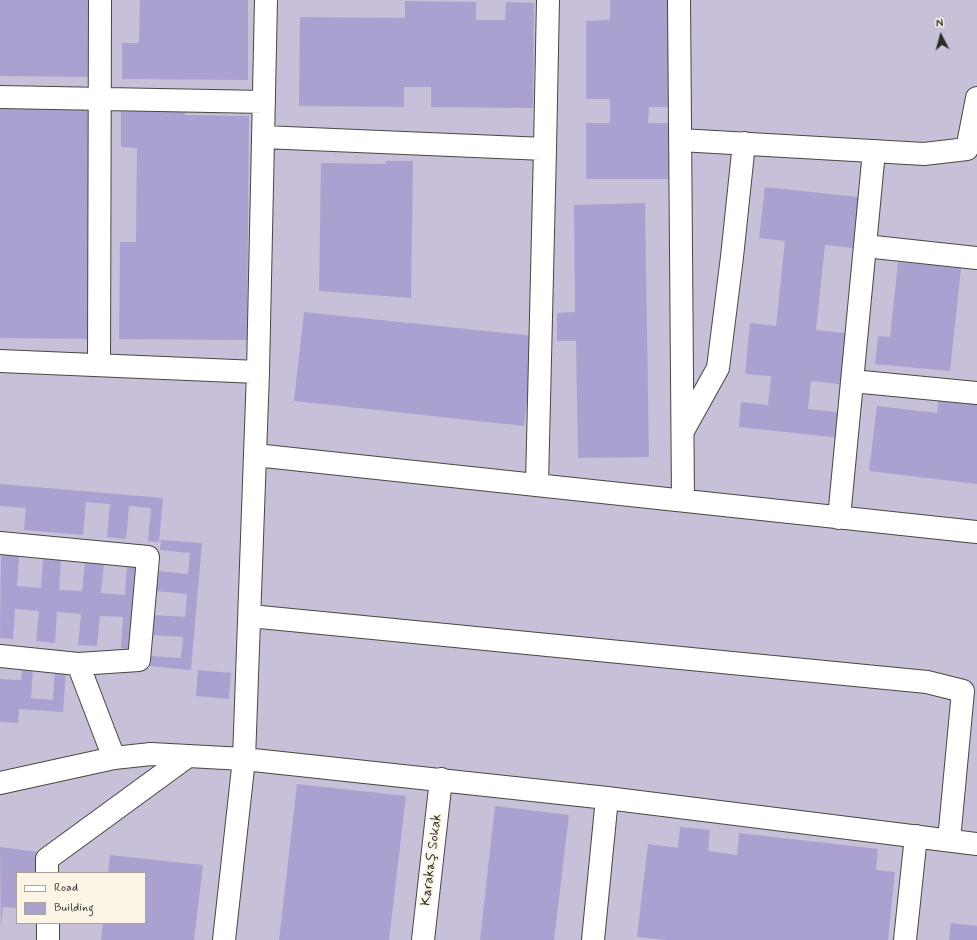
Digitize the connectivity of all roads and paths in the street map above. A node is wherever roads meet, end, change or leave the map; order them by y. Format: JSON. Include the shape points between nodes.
{"nodes":[{"id":1,"x":100,"y":0,"type":"edge"},
{"id":2,"x":266,"y":0,"type":"edge"},
{"id":3,"x":548,"y":0,"type":"edge"},
{"id":4,"x":679,"y":0,"type":"edge"},
{"id":5,"x":0,"y":97,"type":"edge"},
{"id":6,"x":99,"y":97,"type":"junction"},
{"id":7,"x":977,"y":98,"type":"edge"},
{"id":8,"x":264,"y":102,"type":"junction"},
{"id":9,"x":263,"y":137,"type":"junction"},
{"id":10,"x":680,"y":140,"type":"junction"},
{"id":11,"x":744,"y":144,"type":"junction"},
{"id":12,"x":545,"y":149,"type":"junction"},
{"id":13,"x":972,"y":149,"type":"edge"},
{"id":14,"x":874,"y":151,"type":"junction"},
{"id":15,"x":865,"y":246,"type":"junction"},
{"id":16,"x":977,"y":258,"type":"edge"},
{"id":17,"x":0,"y":361,"type":"edge"},
{"id":18,"x":99,"y":365,"type":"junction"},
{"id":19,"x":258,"y":372,"type":"junction"},
{"id":20,"x":852,"y":381,"type":"junction"},
{"id":21,"x":977,"y":393,"type":"edge"},
{"id":22,"x":682,"y":432,"type":"junction"},
{"id":23,"x":255,"y":455,"type":"junction"},
{"id":24,"x":537,"y":484,"type":"junction"},
{"id":25,"x":682,"y":500,"type":"junction"},
{"id":26,"x":839,"y":518,"type":"junction"},
{"id":27,"x":977,"y":532,"type":"edge"},
{"id":28,"x":0,"y":543,"type":"edge"},
{"id":29,"x":250,"y":616,"type":"junction"},
{"id":30,"x":0,"y":656,"type":"edge"},
{"id":31,"x":78,"y":664,"type":"junction"},
{"id":32,"x":188,"y":756,"type":"junction"},
{"id":33,"x":114,"y":758,"type":"junction"},
{"id":34,"x":244,"y":759,"type":"junction"},
{"id":35,"x":441,"y":779,"type":"junction"},
{"id":36,"x":0,"y":783,"type":"edge"},
{"id":37,"x":607,"y":798,"type":"junction"},
{"id":38,"x":916,"y":836,"type":"junction"},
{"id":39,"x":949,"y":840,"type":"junction"},
{"id":40,"x":977,"y":844,"type":"edge"},
{"id":41,"x":47,"y":872,"type":"edge"},
{"id":42,"x":48,"y":924,"type":"edge"},
{"id":43,"x":48,"y":940,"type":"edge"},
{"id":44,"x":224,"y":940,"type":"edge"},
{"id":45,"x":423,"y":940,"type":"edge"},
{"id":46,"x":593,"y":940,"type":"edge"},
{"id":47,"x":905,"y":940,"type":"edge"}],
"edges":[{"from":1,"to":6,"type":"street"},
{"from":2,"to":8,"type":"street"},
{"from":3,"to":12,"type":"street"},
{"from":4,"to":10,"type":"street"},
{"from":5,"to":6,"type":"street"},
{"from":6,"to":8,"type":"street"},
{"from":6,"to":18,"type":"street"},
{"from":7,"to":13,"type":"street"},
{"from":8,"to":9,"type":"street"},
{"from":9,"to":12,"type":"street"},
{"from":9,"to":19,"type":"street"},
{"from":10,"to":11,"type":"street"},
{"from":10,"to":22,"type":"street"},
{"from":11,"to":14,"type":"street"},
{"from":11,"to":22,"type":"street","via":[[718,368]]},
{"from":12,"to":24,"type":"street"},
{"from":13,"to":14,"type":"street","via":[[924,154]]},
{"from":14,"to":15,"type":"street"},
{"from":15,"to":16,"type":"street"},
{"from":15,"to":20,"type":"street"},
{"from":17,"to":18,"type":"street"},
{"from":18,"to":19,"type":"street"},
{"from":19,"to":23,"type":"street"},
{"from":20,"to":21,"type":"street"},
{"from":20,"to":26,"type":"street"},
{"from":22,"to":25,"type":"street"},
{"from":23,"to":24,"type":"street"},
{"from":23,"to":29,"type":"street"},
{"from":24,"to":25,"type":"street"},
{"from":25,"to":26,"type":"street"},
{"from":26,"to":27,"type":"street"},
{"from":28,"to":31,"type":"street","via":[[148,557],[139,660]]},
{"from":29,"to":34,"type":"street"},
{"from":29,"to":39,"type":"street","via":[[927,682],[963,691]]},
{"from":30,"to":31,"type":"street"},
{"from":31,"to":33,"type":"street"},
{"from":32,"to":33,"type":"street","via":[[151,754]]},
{"from":32,"to":34,"type":"street"},
{"from":32,"to":41,"type":"street","via":[[47,859]]},
{"from":33,"to":36,"type":"street"},
{"from":34,"to":35,"type":"street"},
{"from":34,"to":44,"type":"street"},
{"from":35,"to":37,"type":"street"},
{"from":35,"to":45,"type":"street","name":"Karakaş Sokak"},
{"from":37,"to":38,"type":"street"},
{"from":37,"to":46,"type":"street"},
{"from":38,"to":39,"type":"street"},
{"from":38,"to":47,"type":"street"},
{"from":39,"to":40,"type":"street"},
{"from":42,"to":43,"type":"street"}]}
